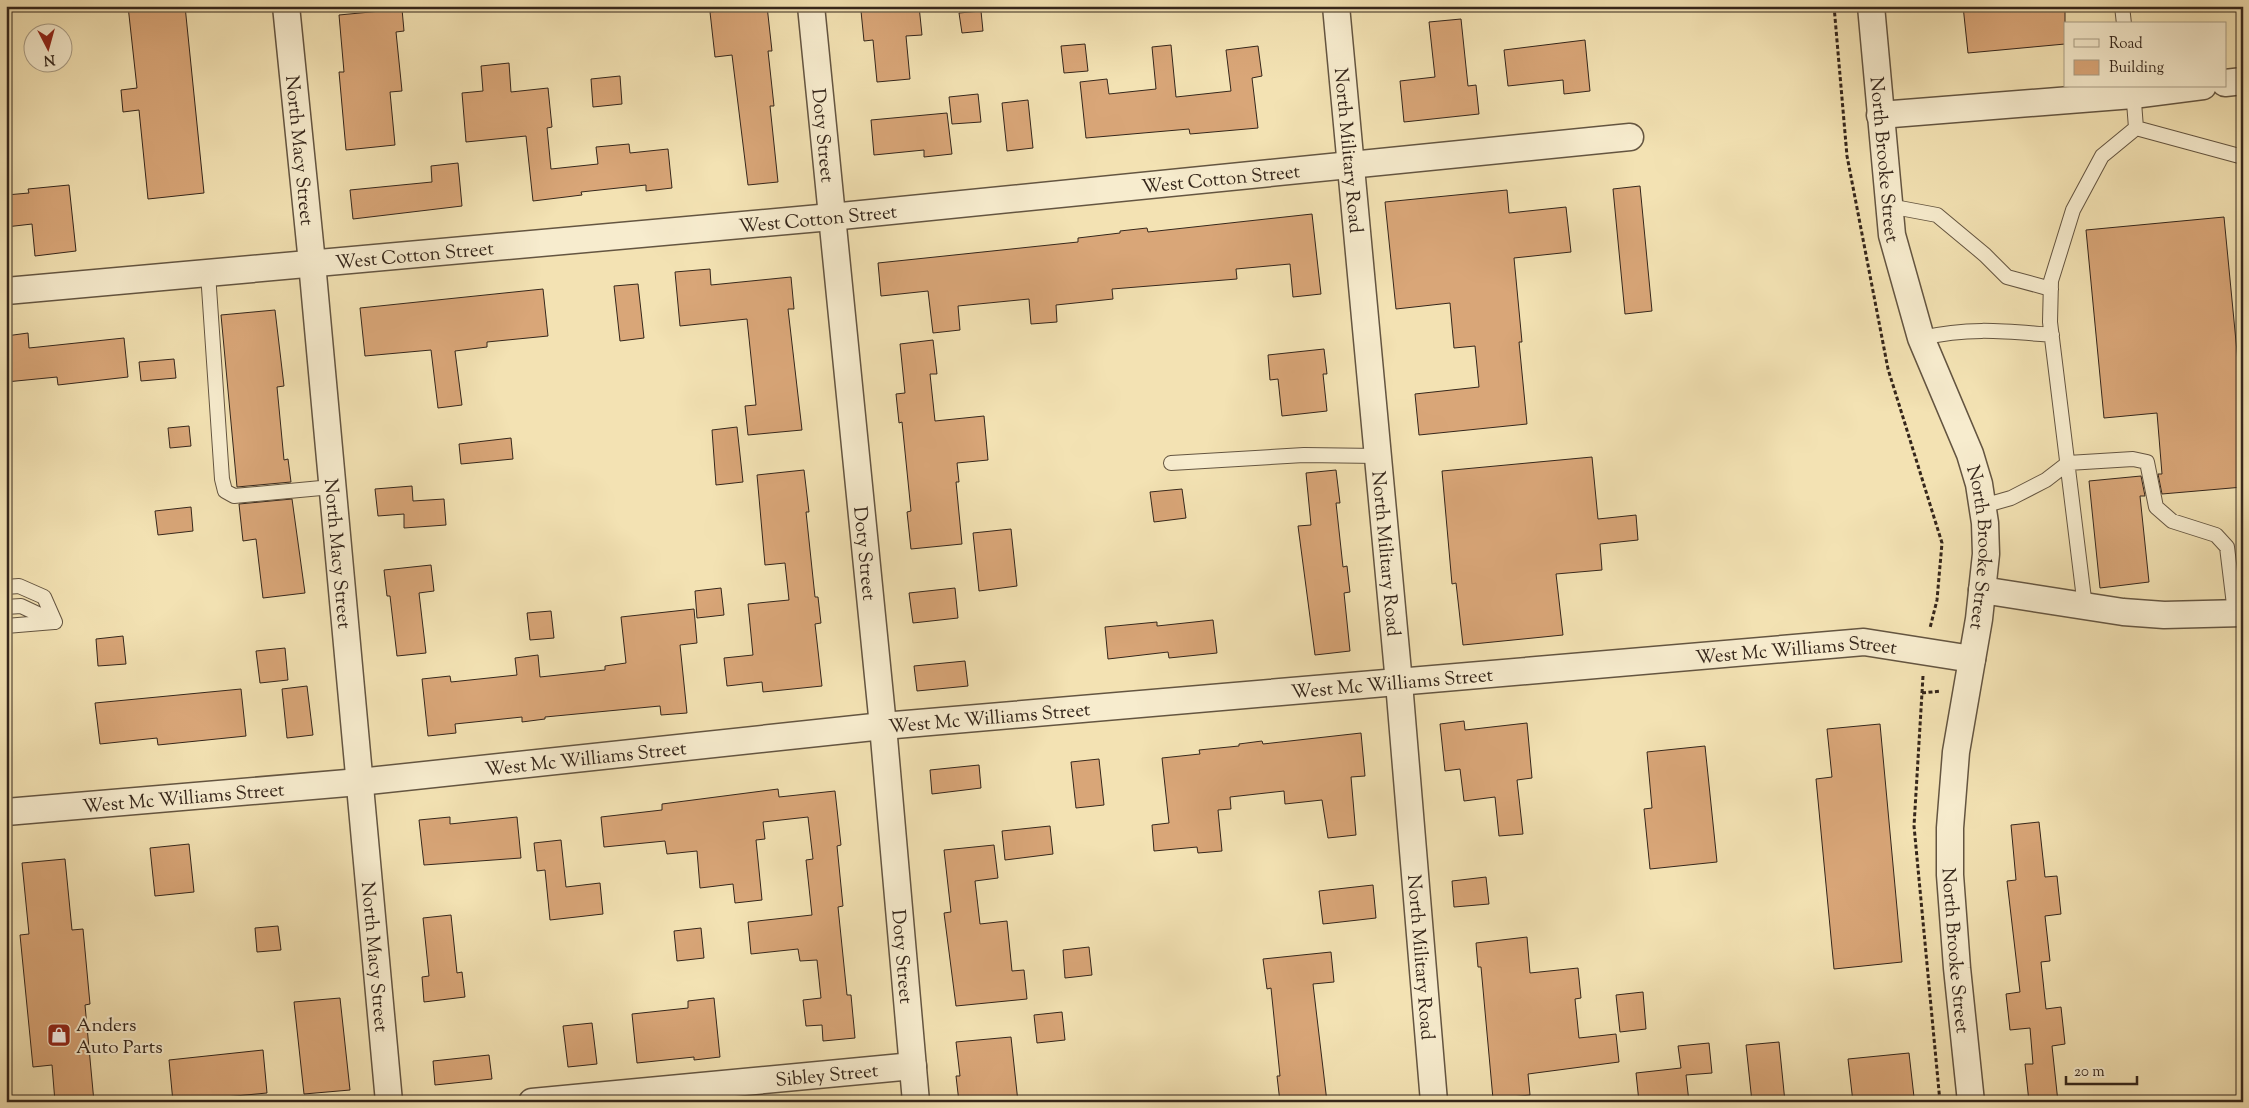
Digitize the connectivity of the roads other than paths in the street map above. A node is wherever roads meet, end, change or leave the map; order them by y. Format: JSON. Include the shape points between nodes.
{"nodes":[{"id":1,"x":286,"y":6,"type":"edge"},
{"id":2,"x":811,"y":6,"type":"edge"},
{"id":3,"x":1336,"y":6,"type":"edge"},
{"id":4,"x":1871,"y":6,"type":"edge"},
{"id":5,"x":2122,"y":6,"type":"edge"},
{"id":6,"x":2124,"y":22,"type":"edge"},
{"id":7,"x":2243,"y":81,"type":"edge"},
{"id":8,"x":2226,"y":84,"type":"edge"},
{"id":9,"x":2175,"y":88,"type":"edge"},
{"id":10,"x":2133,"y":91,"type":"edge"},
{"id":11,"x":1880,"y":115,"type":"junction"},
{"id":12,"x":2136,"y":128,"type":"junction"},
{"id":13,"x":1630,"y":137,"type":"dead end"},
{"id":14,"x":2243,"y":157,"type":"edge"},
{"id":15,"x":1352,"y":164,"type":"junction"},
{"id":16,"x":1889,"y":206,"type":"junction"},
{"id":17,"x":831,"y":217,"type":"junction"},
{"id":18,"x":312,"y":263,"type":"junction"},
{"id":19,"x":208,"y":273,"type":"junction"},
{"id":20,"x":2051,"y":289,"type":"junction"},
{"id":21,"x":6,"y":291,"type":"edge"},
{"id":22,"x":2052,"y":335,"type":"junction"},
{"id":23,"x":1921,"y":338,"type":"junction"},
{"id":24,"x":1378,"y":456,"type":"junction"},
{"id":25,"x":1171,"y":463,"type":"dead end"},
{"id":26,"x":2068,"y":463,"type":"junction"},
{"id":27,"x":332,"y":487,"type":"junction"},
{"id":28,"x":1983,"y":506,"type":"junction"},
{"id":29,"x":6,"y":587,"type":"edge"},
{"id":30,"x":1982,"y":590,"type":"junction"},
{"id":31,"x":6,"y":607,"type":"edge"},
{"id":32,"x":2085,"y":607,"type":"junction"},
{"id":33,"x":2239,"y":613,"type":"edge"},
{"id":34,"x":55,"y":622,"type":"junction"},
{"id":35,"x":6,"y":626,"type":"edge"},
{"id":36,"x":1972,"y":659,"type":"junction"},
{"id":37,"x":1399,"y":683,"type":"junction"},
{"id":38,"x":883,"y":726,"type":"junction"},
{"id":39,"x":358,"y":782,"type":"junction"},
{"id":40,"x":6,"y":812,"type":"edge"},
{"id":41,"x":913,"y":1066,"type":"junction"},
{"id":42,"x":389,"y":1102,"type":"edge"},
{"id":43,"x":532,"y":1102,"type":"edge"},
{"id":44,"x":916,"y":1102,"type":"edge"},
{"id":45,"x":1434,"y":1102,"type":"edge"},
{"id":46,"x":1971,"y":1102,"type":"edge"}],
"edges":[{"from":1,"to":18,"type":"street","name":"North Macy Street"},
{"from":2,"to":17,"type":"street","name":"Doty Street"},
{"from":3,"to":15,"type":"street","name":"North Military Road"},
{"from":4,"to":11,"type":"street","name":"North Brooke Street"},
{"from":5,"to":6,"type":"lane"},
{"from":7,"to":8,"type":"street"},
{"from":9,"to":10,"type":"street"},
{"from":10,"to":11,"type":"street"},
{"from":10,"to":12,"type":"lane"},
{"from":11,"to":16,"type":"street","name":"North Brooke Street"},
{"from":12,"to":14,"type":"lane"},
{"from":12,"to":20,"type":"lane","via":[[2102,156],[2073,210]]},
{"from":13,"to":15,"type":"street","name":"West Cotton Street"},
{"from":15,"to":17,"type":"street","name":"West Cotton Street"},
{"from":15,"to":24,"type":"street","name":"North Military Road"},
{"from":16,"to":20,"type":"lane","via":[[1937,215],[2007,277]]},
{"from":16,"to":23,"type":"street","name":"North Brooke Street","via":[[1892,235]]},
{"from":17,"to":18,"type":"street","name":"West Cotton Street"},
{"from":17,"to":38,"type":"street","name":"Doty Street"},
{"from":18,"to":19,"type":"street","name":"West Cotton Street"},
{"from":18,"to":27,"type":"street","name":"North Macy Street"},
{"from":19,"to":21,"type":"street","name":"West Cotton Street"},
{"from":19,"to":27,"type":"lane","via":[[225,491],[234,496]]},
{"from":20,"to":22,"type":"lane"},
{"from":22,"to":23,"type":"lane","via":[[1986,330],[1954,331]]},
{"from":22,"to":26,"type":"lane"},
{"from":23,"to":28,"type":"street","name":"North Brooke Street","via":[[1970,454]]},
{"from":24,"to":25,"type":"lane","via":[[1304,455]]},
{"from":24,"to":37,"type":"street","name":"North Military Road"},
{"from":26,"to":28,"type":"lane","via":[[2046,480],[2011,498]]},
{"from":26,"to":32,"type":"lane"},
{"from":26,"to":33,"type":"lane","via":[[2133,459],[2147,462],[2156,507],[2172,521],[2216,535],[2227,546]]},
{"from":27,"to":39,"type":"street","name":"North Macy Street"},
{"from":28,"to":30,"type":"street","name":"North Brooke Street","via":[[1986,554]]},
{"from":29,"to":34,"type":"lane","via":[[19,586],[44,596]]},
{"from":30,"to":32,"type":"street"},
{"from":30,"to":36,"type":"street","name":"North Brooke Street"},
{"from":31,"to":34,"type":"lane","via":[[21,606]]},
{"from":32,"to":33,"type":"street","via":[[2154,615]]},
{"from":34,"to":35,"type":"lane"},
{"from":36,"to":37,"type":"street","name":"West Mc Williams Street","via":[[1864,642]]},
{"from":36,"to":46,"type":"street","name":"North Brooke Street","via":[[1956,752],[1950,828],[1950,875]]},
{"from":37,"to":38,"type":"street","name":"West Mc Williams Street"},
{"from":37,"to":45,"type":"street","name":"North Military Road"},
{"from":38,"to":39,"type":"street","name":"West Mc Williams Street"},
{"from":38,"to":41,"type":"street","name":"Doty Street"},
{"from":39,"to":40,"type":"street","name":"West Mc Williams Street"},
{"from":39,"to":42,"type":"street","name":"North Macy Street"},
{"from":41,"to":43,"type":"street","name":"Sibley Street"},
{"from":41,"to":44,"type":"street","name":"Doty Street"}]}
